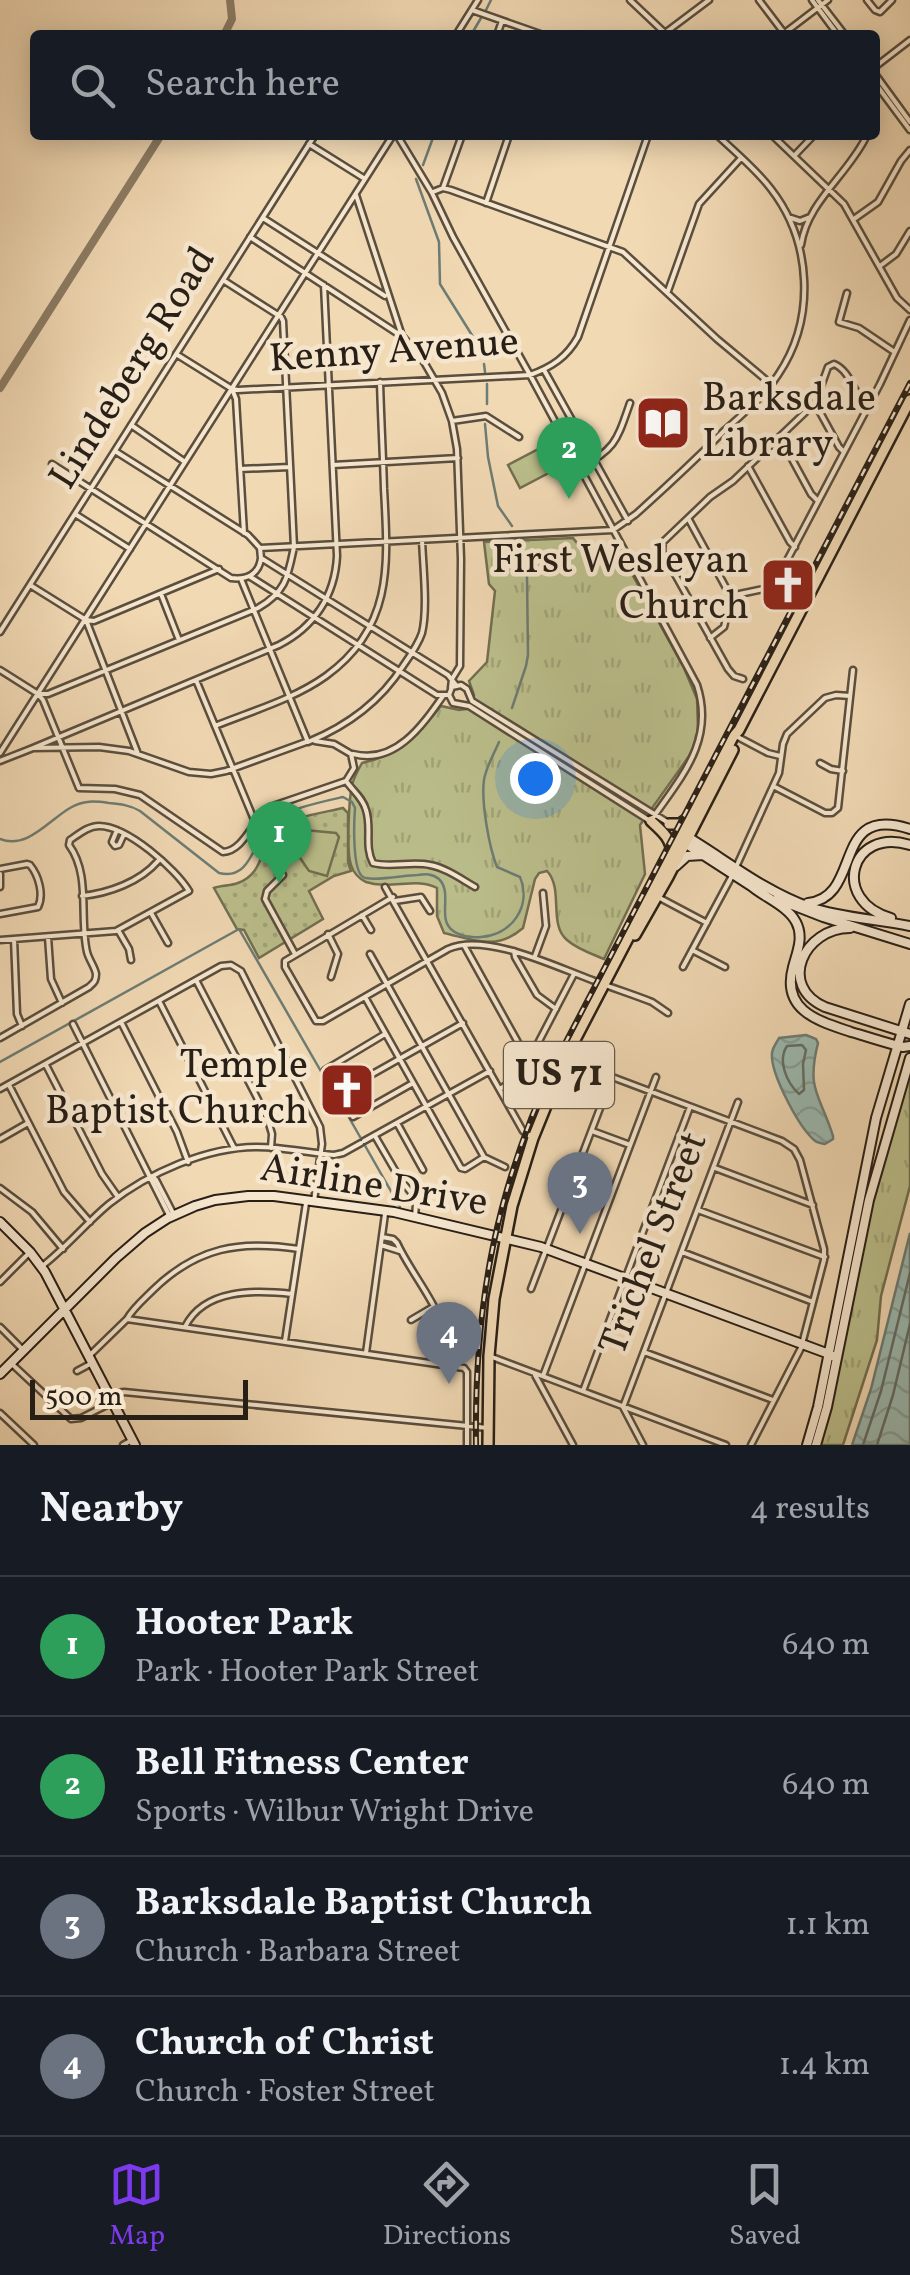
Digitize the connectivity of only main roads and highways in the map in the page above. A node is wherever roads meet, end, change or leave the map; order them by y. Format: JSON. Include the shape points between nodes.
{"nodes":[{"id":1,"x":909,"y":406,"type":"edge"},
{"id":2,"x":653,"y":818,"type":"road end"},
{"id":3,"x":694,"y":819,"type":"junction"},
{"id":4,"x":669,"y":824,"type":"road end"},
{"id":5,"x":910,"y":829,"type":"edge"},
{"id":6,"x":684,"y":839,"type":"junction"},
{"id":7,"x":910,"y":845,"type":"edge"},
{"id":8,"x":706,"y":853,"type":"junction"},
{"id":9,"x":672,"y":856,"type":"junction"},
{"id":10,"x":672,"y":869,"type":"junction"},
{"id":11,"x":734,"y":871,"type":"junction"},
{"id":12,"x":748,"y":884,"type":"junction"},
{"id":13,"x":655,"y":896,"type":"junction"},
{"id":14,"x":792,"y":900,"type":"junction"},
{"id":15,"x":882,"y":918,"type":"junction"},
{"id":16,"x":910,"y":925,"type":"edge"},
{"id":17,"x":871,"y":932,"type":"junction"},
{"id":18,"x":910,"y":944,"type":"edge"},
{"id":19,"x":910,"y":1003,"type":"edge"},
{"id":20,"x":882,"y":1025,"type":"junction"},
{"id":21,"x":906,"y":1033,"type":"edge"},
{"id":22,"x":878,"y":1040,"type":"junction"},
{"id":23,"x":898,"y":1046,"type":"junction"},
{"id":24,"x":910,"y":1046,"type":"edge"},
{"id":25,"x":910,"y":1058,"type":"edge"},
{"id":26,"x":884,"y":1088,"type":"junction"},
{"id":27,"x":0,"y":1222,"type":"edge"},
{"id":28,"x":505,"y":1238,"type":"junction"},
{"id":29,"x":65,"y":1310,"type":"junction"},
{"id":30,"x":832,"y":1339,"type":"junction"},
{"id":31,"x":816,"y":1350,"type":"junction"},
{"id":32,"x":833,"y":1356,"type":"junction"},
{"id":33,"x":826,"y":1366,"type":"junction"},
{"id":34,"x":0,"y":1374,"type":"edge"},
{"id":35,"x":134,"y":1443,"type":"edge"},
{"id":36,"x":488,"y":1445,"type":"edge"},
{"id":37,"x":807,"y":1445,"type":"edge"},
{"id":38,"x":816,"y":1445,"type":"edge"}],
"edges":[{"from":1,"to":3,"type":"main road","number":"US 71"},
{"from":2,"to":9,"type":"main road"},
{"from":3,"to":4,"type":"main road"},
{"from":3,"to":6,"type":"main road","number":"US 71"},
{"from":3,"to":8,"type":"main road"},
{"from":5,"to":14,"type":"main road","via":[[872,828],[850,848],[832,893],[813,903]]},
{"from":6,"to":8,"type":"main road"},
{"from":6,"to":9,"type":"main road","number":"US 71"},
{"from":6,"to":10,"type":"main road","number":"US 71"},
{"from":7,"to":15,"type":"main road","via":[[884,842],[857,862],[858,896]]},
{"from":8,"to":10,"type":"main road"},
{"from":8,"to":11,"type":"main road"},
{"from":9,"to":13,"type":"main road","number":"US 71"},
{"from":10,"to":13,"type":"main road","number":"US 71"},
{"from":11,"to":12,"type":"main road"},
{"from":11,"to":14,"type":"main road"},
{"from":12,"to":17,"type":"main road"},
{"from":12,"to":22,"type":"main road","via":[[796,922],[800,944],[790,980],[799,1006],[811,1018]]},
{"from":13,"to":28,"type":"main road","number":"US 71","via":[[566,1060],[533,1138]]},
{"from":14,"to":15,"type":"main road","via":[[824,912]]},
{"from":15,"to":16,"type":"main road"},
{"from":17,"to":18,"type":"main road"},
{"from":17,"to":20,"type":"main road","via":[[825,933],[806,950],[799,973],[818,1005]]},
{"from":19,"to":20,"type":"main road","via":[[901,1018]]},
{"from":19,"to":21,"type":"main road"},
{"from":20,"to":21,"type":"main road"},
{"from":21,"to":23,"type":"main road"},
{"from":22,"to":23,"type":"main road"},
{"from":22,"to":26,"type":"main road","via":[[891,1055]]},
{"from":23,"to":24,"type":"main road"},
{"from":23,"to":26,"type":"main road"},
{"from":25,"to":32,"type":"main road","via":[[868,1200]]},
{"from":26,"to":30,"type":"main road"},
{"from":27,"to":29,"type":"main road","via":[[42,1267]]},
{"from":28,"to":29,"type":"main road","name":"Airline Drive","via":[[385,1211],[236,1197],[172,1216],[130,1245]]},
{"from":28,"to":31,"type":"main road","name":"Airline Drive"},
{"from":28,"to":36,"type":"main road","number":"US 71","via":[[489,1356]]},
{"from":29,"to":34,"type":"main road","name":"Airline Drive"},
{"from":29,"to":35,"type":"main road"},
{"from":30,"to":31,"type":"main road"},
{"from":30,"to":32,"type":"main road"},
{"from":31,"to":32,"type":"main road","name":"Airline Drive"},
{"from":31,"to":33,"type":"main road"},
{"from":32,"to":33,"type":"main road"},
{"from":32,"to":38,"type":"main road"},
{"from":33,"to":37,"type":"main road"}]}
